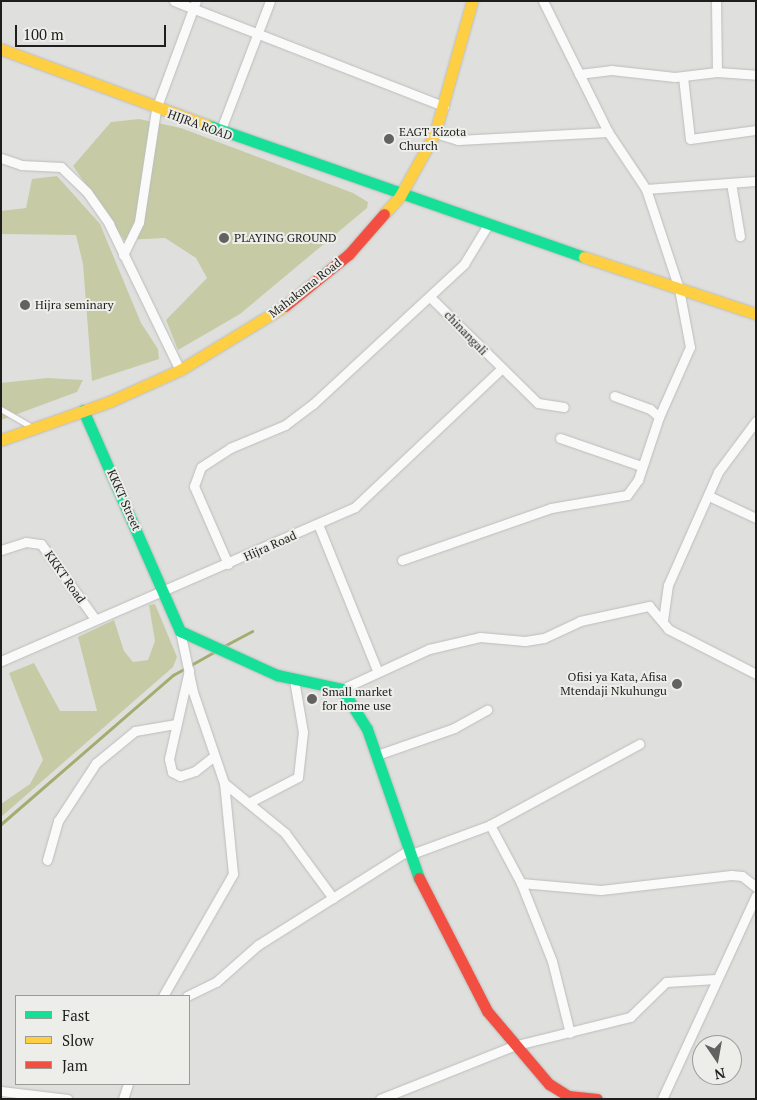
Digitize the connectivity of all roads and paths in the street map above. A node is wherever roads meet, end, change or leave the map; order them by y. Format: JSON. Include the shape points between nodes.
{"nodes":[{"id":1,"x":174,"y":1,"type":"edge"},
{"id":2,"x":270,"y":1,"type":"edge"},
{"id":3,"x":472,"y":1,"type":"edge"},
{"id":4,"x":543,"y":1,"type":"edge"},
{"id":5,"x":716,"y":1,"type":"edge"},
{"id":6,"x":194,"y":5,"type":"edge"},
{"id":7,"x":262,"y":32,"type":"junction"},
{"id":8,"x":1,"y":49,"type":"edge"},
{"id":9,"x":717,"y":72,"type":"junction"},
{"id":10,"x":579,"y":74,"type":"junction"},
{"id":11,"x":756,"y":75,"type":"edge"},
{"id":12,"x":683,"y":77,"type":"junction"},
{"id":13,"x":444,"y":106,"type":"junction"},
{"id":14,"x":156,"y":109,"type":"junction"},
{"id":15,"x":756,"y":130,"type":"edge"},
{"id":16,"x":220,"y":132,"type":"junction"},
{"id":17,"x":608,"y":132,"type":"junction"},
{"id":18,"x":435,"y":134,"type":"junction"},
{"id":19,"x":1,"y":158,"type":"edge"},
{"id":20,"x":756,"y":181,"type":"edge"},
{"id":21,"x":731,"y":182,"type":"junction"},
{"id":22,"x":646,"y":189,"type":"junction"},
{"id":23,"x":400,"y":196,"type":"junction"},
{"id":24,"x":489,"y":223,"type":"junction"},
{"id":25,"x":740,"y":236,"type":"dead end"},
{"id":26,"x":123,"y":255,"type":"junction"},
{"id":27,"x":679,"y":289,"type":"junction"},
{"id":28,"x":430,"y":297,"type":"junction"},
{"id":29,"x":756,"y":314,"type":"edge"},
{"id":30,"x":180,"y":370,"type":"junction"},
{"id":31,"x":500,"y":370,"type":"junction"},
{"id":32,"x":614,"y":396,"type":"dead end"},
{"id":33,"x":564,"y":407,"type":"dead end"},
{"id":34,"x":1,"y":409,"type":"edge"},
{"id":35,"x":83,"y":410,"type":"junction"},
{"id":36,"x":659,"y":417,"type":"junction"},
{"id":37,"x":756,"y":421,"type":"edge"},
{"id":38,"x":33,"y":428,"type":"junction"},
{"id":39,"x":560,"y":438,"type":"dead end"},
{"id":40,"x":1,"y":440,"type":"edge"},
{"id":41,"x":641,"y":466,"type":"junction"},
{"id":42,"x":709,"y":496,"type":"junction"},
{"id":43,"x":756,"y":518,"type":"edge"},
{"id":44,"x":318,"y":524,"type":"junction"},
{"id":45,"x":1,"y":550,"type":"edge"},
{"id":46,"x":402,"y":560,"type":"dead end"},
{"id":47,"x":228,"y":564,"type":"junction"},
{"id":48,"x":164,"y":592,"type":"junction"},
{"id":49,"x":95,"y":619,"type":"junction"},
{"id":50,"x":663,"y":620,"type":"junction"},
{"id":51,"x":180,"y":632,"type":"junction"},
{"id":52,"x":1,"y":661,"type":"edge"},
{"id":53,"x":189,"y":669,"type":"junction"},
{"id":54,"x":376,"y":670,"type":"junction"},
{"id":55,"x":756,"y":674,"type":"edge"},
{"id":56,"x":294,"y":680,"type":"junction"},
{"id":57,"x":342,"y":689,"type":"junction"},
{"id":58,"x":487,"y":710,"type":"dead end"},
{"id":59,"x":176,"y":724,"type":"junction"},
{"id":60,"x":639,"y":744,"type":"dead end"},
{"id":61,"x":377,"y":756,"type":"junction"},
{"id":62,"x":213,"y":757,"type":"junction"},
{"id":63,"x":224,"y":783,"type":"junction"},
{"id":64,"x":252,"y":801,"type":"junction"},
{"id":65,"x":490,"y":825,"type":"junction"},
{"id":66,"x":408,"y":853,"type":"junction"},
{"id":67,"x":47,"y":860,"type":"dead end"},
{"id":68,"x":521,"y":884,"type":"junction"},
{"id":69,"x":756,"y":887,"type":"edge"},
{"id":70,"x":756,"y":896,"type":"edge"},
{"id":71,"x":333,"y":898,"type":"junction"},
{"id":72,"x":716,"y":979,"type":"junction"},
{"id":73,"x":164,"y":995,"type":"edge"},
{"id":74,"x":189,"y":995,"type":"edge"},
{"id":75,"x":570,"y":1032,"type":"junction"},
{"id":76,"x":514,"y":1046,"type":"junction"},
{"id":77,"x":128,"y":1085,"type":"edge"},
{"id":78,"x":1,"y":1091,"type":"edge"},
{"id":79,"x":68,"y":1099,"type":"edge"},
{"id":80,"x":123,"y":1099,"type":"edge"},
{"id":81,"x":380,"y":1099,"type":"edge"},
{"id":82,"x":597,"y":1099,"type":"edge"},
{"id":83,"x":662,"y":1099,"type":"edge"}],
"edges":[{"from":1,"to":6,"type":"street"},
{"from":2,"to":7,"type":"street"},
{"from":3,"to":13,"type":"street","name":"Mahakama Road"},
{"from":4,"to":10,"type":"street"},
{"from":5,"to":9,"type":"street"},
{"from":6,"to":7,"type":"street"},
{"from":6,"to":14,"type":"street"},
{"from":7,"to":13,"type":"street","via":[[349,72]]},
{"from":7,"to":16,"type":"street"},
{"from":8,"to":14,"type":"street","name":"HIJRA ROAD"},
{"from":9,"to":11,"type":"street"},
{"from":9,"to":12,"type":"street"},
{"from":10,"to":12,"type":"street","via":[[611,70]]},
{"from":10,"to":17,"type":"street"},
{"from":12,"to":15,"type":"street","via":[[690,139]]},
{"from":13,"to":18,"type":"street","name":"Mahakama Road"},
{"from":14,"to":16,"type":"street","name":"HIJRA ROAD"},
{"from":14,"to":26,"type":"street","via":[[139,222]]},
{"from":16,"to":23,"type":"street","name":"HIJRA ROAD"},
{"from":17,"to":18,"type":"street","via":[[458,140]]},
{"from":17,"to":22,"type":"street"},
{"from":18,"to":23,"type":"street","name":"Mahakama Road"},
{"from":19,"to":26,"type":"street","via":[[21,166],[52,164],[68,172],[99,208]]},
{"from":20,"to":21,"type":"street"},
{"from":21,"to":22,"type":"street"},
{"from":21,"to":25,"type":"street"},
{"from":22,"to":27,"type":"street"},
{"from":23,"to":24,"type":"street","name":"HIJRA ROAD"},
{"from":23,"to":30,"type":"street","name":"Mahakama Road","via":[[317,282],[279,311]]},
{"from":24,"to":27,"type":"street","name":"HIJRA ROAD"},
{"from":24,"to":28,"type":"street","via":[[464,264]]},
{"from":26,"to":30,"type":"street"},
{"from":27,"to":29,"type":"street"},
{"from":27,"to":36,"type":"street","via":[[690,347]]},
{"from":28,"to":31,"type":"street","name":"chinangali"},
{"from":28,"to":47,"type":"street","via":[[313,404],[285,425],[230,448],[200,467],[194,486]]},
{"from":30,"to":35,"type":"street","name":"Mahakama Road"},
{"from":31,"to":33,"type":"street","name":"chinangali","via":[[538,403]]},
{"from":31,"to":44,"type":"street","name":"Hijra Road","via":[[369,496]]},
{"from":32,"to":36,"type":"street","via":[[625,397]]},
{"from":34,"to":38,"type":"lane"},
{"from":35,"to":38,"type":"street","name":"Mahakama Road"},
{"from":35,"to":48,"type":"street","name":"KKKT Street"},
{"from":36,"to":41,"type":"street"},
{"from":37,"to":42,"type":"street","via":[[736,443]]},
{"from":38,"to":40,"type":"street","name":"Mahakama Road"},
{"from":39,"to":41,"type":"street"},
{"from":41,"to":46,"type":"street","via":[[634,488],[627,495],[551,508]]},
{"from":42,"to":43,"type":"street"},
{"from":42,"to":50,"type":"street","via":[[668,585]]},
{"from":44,"to":47,"type":"street","name":"Hijra Road"},
{"from":44,"to":54,"type":"street"},
{"from":45,"to":49,"type":"street","name":"KKKT Road","via":[[26,542],[41,544]]},
{"from":47,"to":48,"type":"street","name":"Hijra Road"},
{"from":48,"to":49,"type":"street","name":"Hijra Road"},
{"from":48,"to":51,"type":"street","name":"KKKT Street"},
{"from":49,"to":52,"type":"street","name":"Hijra Road"},
{"from":50,"to":54,"type":"street","via":[[649,606],[580,621],[544,638],[472,638]]},
{"from":50,"to":55,"type":"street","via":[[668,629]]},
{"from":51,"to":53,"type":"street"},
{"from":51,"to":56,"type":"street"},
{"from":53,"to":59,"type":"street"},
{"from":53,"to":62,"type":"street"},
{"from":54,"to":57,"type":"street"},
{"from":56,"to":57,"type":"street"},
{"from":56,"to":64,"type":"street","via":[[303,732],[298,777]]},
{"from":57,"to":61,"type":"street","via":[[355,704]]},
{"from":58,"to":61,"type":"street","via":[[454,728]]},
{"from":59,"to":62,"type":"street","via":[[169,760],[172,772],[180,776],[195,771]]},
{"from":59,"to":67,"type":"street","via":[[135,731],[96,763],[58,821]]},
{"from":60,"to":65,"type":"street"},
{"from":61,"to":66,"type":"street"},
{"from":62,"to":63,"type":"street"},
{"from":63,"to":64,"type":"street"},
{"from":63,"to":73,"type":"street","via":[[233,874]]},
{"from":64,"to":71,"type":"street","via":[[284,833]]},
{"from":65,"to":66,"type":"street"},
{"from":65,"to":68,"type":"street"},
{"from":66,"to":71,"type":"street"},
{"from":66,"to":76,"type":"street","via":[[460,963]]},
{"from":68,"to":69,"type":"street","via":[[601,890],[732,875],[742,876]]},
{"from":68,"to":75,"type":"street","via":[[552,961]]},
{"from":70,"to":72,"type":"street"},
{"from":71,"to":74,"type":"street","via":[[258,945],[216,982]]},
{"from":72,"to":75,"type":"street","via":[[666,982],[630,1017]]},
{"from":72,"to":83,"type":"street"},
{"from":75,"to":76,"type":"street"},
{"from":76,"to":81,"type":"street"},
{"from":76,"to":82,"type":"street","via":[[539,1074],[568,1096]]},
{"from":77,"to":80,"type":"street"},
{"from":78,"to":79,"type":"street"}]}
